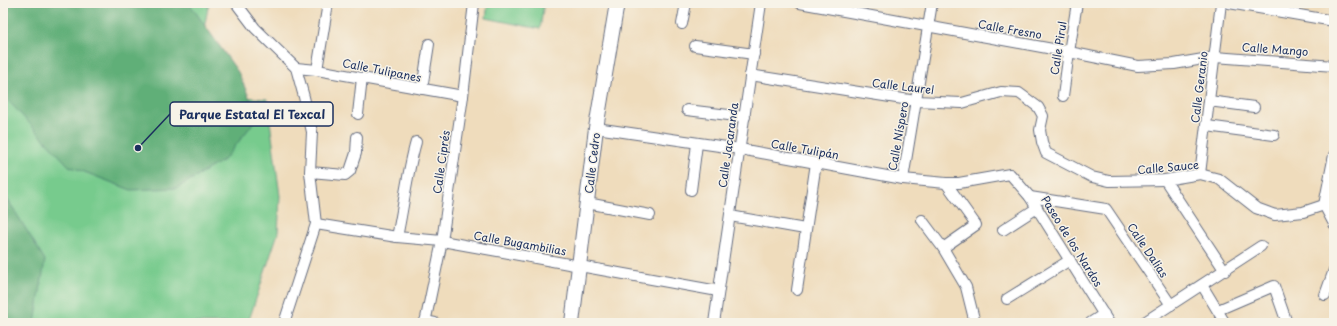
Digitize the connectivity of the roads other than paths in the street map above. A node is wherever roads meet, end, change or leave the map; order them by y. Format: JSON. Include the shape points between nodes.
{"nodes":[{"id":1,"x":236,"y":3,"type":"edge"},
{"id":2,"x":328,"y":3,"type":"edge"},
{"id":3,"x":474,"y":3,"type":"edge"},
{"id":4,"x":617,"y":3,"type":"edge"},
{"id":5,"x":686,"y":3,"type":"edge"},
{"id":6,"x":761,"y":3,"type":"edge"},
{"id":7,"x":800,"y":3,"type":"edge"},
{"id":8,"x":932,"y":3,"type":"edge"},
{"id":9,"x":1077,"y":3,"type":"edge"},
{"id":10,"x":1221,"y":3,"type":"edge"},
{"id":11,"x":1229,"y":3,"type":"edge"},
{"id":12,"x":1334,"y":21,"type":"edge"},
{"id":13,"x":682,"y":24,"type":"dead end"},
{"id":14,"x":928,"y":26,"type":"junction"},
{"id":15,"x":429,"y":44,"type":"dead end"},
{"id":16,"x":695,"y":46,"type":"dead end"},
{"id":17,"x":1068,"y":52,"type":"junction"},
{"id":18,"x":754,"y":54,"type":"junction"},
{"id":19,"x":1215,"y":57,"type":"junction"},
{"id":20,"x":1334,"y":66,"type":"edge"},
{"id":21,"x":296,"y":68,"type":"junction"},
{"id":22,"x":317,"y":70,"type":"junction"},
{"id":23,"x":750,"y":75,"type":"junction"},
{"id":24,"x":362,"y":78,"type":"junction"},
{"id":25,"x":422,"y":90,"type":"junction"},
{"id":26,"x":463,"y":96,"type":"junction"},
{"id":27,"x":1063,"y":96,"type":"dead end"},
{"id":28,"x":916,"y":101,"type":"junction"},
{"id":29,"x":1208,"y":101,"type":"junction"},
{"id":30,"x":1254,"y":107,"type":"dead end"},
{"id":31,"x":687,"y":110,"type":"dead end"},
{"id":32,"x":358,"y":114,"type":"dead end"},
{"id":33,"x":1043,"y":116,"type":"joint"},
{"id":34,"x":745,"y":117,"type":"junction"},
{"id":35,"x":1207,"y":126,"type":"junction"},
{"id":36,"x":596,"y":128,"type":"junction"},
{"id":37,"x":1274,"y":135,"type":"dead end"},
{"id":38,"x":357,"y":137,"type":"dead end"},
{"id":39,"x":416,"y":142,"type":"dead end"},
{"id":40,"x":697,"y":144,"type":"junction"},
{"id":41,"x":740,"y":149,"type":"junction"},
{"id":42,"x":1334,"y":155,"type":"edge"},
{"id":43,"x":816,"y":163,"type":"junction"},
{"id":44,"x":310,"y":172,"type":"junction"},
{"id":45,"x":1010,"y":174,"type":"joint"},
{"id":46,"x":1200,"y":174,"type":"junction"},
{"id":47,"x":903,"y":178,"type":"junction"},
{"id":48,"x":1165,"y":180,"type":"junction"},
{"id":49,"x":946,"y":183,"type":"junction"},
{"id":50,"x":691,"y":190,"type":"dead end"},
{"id":51,"x":1030,"y":197,"type":"junction"},
{"id":52,"x":1334,"y":200,"type":"edge"},
{"id":53,"x":587,"y":203,"type":"junction"},
{"id":54,"x":1324,"y":205,"type":"junction"},
{"id":55,"x":1037,"y":208,"type":"junction"},
{"id":56,"x":650,"y":215,"type":"dead end"},
{"id":57,"x":730,"y":216,"type":"junction"},
{"id":58,"x":922,"y":220,"type":"dead end"},
{"id":59,"x":316,"y":224,"type":"junction"},
{"id":60,"x":1334,"y":224,"type":"edge"},
{"id":61,"x":805,"y":230,"type":"junction"},
{"id":62,"x":1003,"y":230,"type":"dead end"},
{"id":63,"x":396,"y":237,"type":"junction"},
{"id":64,"x":442,"y":241,"type":"junction"},
{"id":65,"x":1262,"y":246,"type":"dead end"},
{"id":66,"x":944,"y":248,"type":"junction"},
{"id":67,"x":1070,"y":260,"type":"junction"},
{"id":68,"x":580,"y":266,"type":"junction"},
{"id":69,"x":1334,"y":270,"type":"edge"},
{"id":70,"x":1225,"y":271,"type":"junction"},
{"id":71,"x":1202,"y":285,"type":"junction"},
{"id":72,"x":797,"y":290,"type":"dead end"},
{"id":73,"x":718,"y":291,"type":"junction"},
{"id":74,"x":1325,"y":295,"type":"dead end"},
{"id":75,"x":1007,"y":299,"type":"dead end"},
{"id":76,"x":1171,"y":305,"type":"junction"},
{"id":77,"x":1218,"y":310,"type":"junction"},
{"id":78,"x":1106,"y":319,"type":"edge"},
{"id":79,"x":428,"y":322,"type":"edge"},
{"id":80,"x":284,"y":323,"type":"edge"},
{"id":81,"x":572,"y":323,"type":"edge"},
{"id":82,"x":714,"y":323,"type":"edge"},
{"id":83,"x":975,"y":323,"type":"edge"},
{"id":84,"x":1090,"y":323,"type":"edge"},
{"id":85,"x":1143,"y":323,"type":"edge"},
{"id":86,"x":1225,"y":323,"type":"edge"},
{"id":87,"x":1287,"y":323,"type":"edge"}],
"edges":[{"from":1,"to":21,"type":"street","via":[[255,28]]},
{"from":2,"to":22,"type":"street"},
{"from":3,"to":26,"type":"street","name":"Calle Ciprés"},
{"from":4,"to":36,"type":"street","name":"Calle Cedro"},
{"from":5,"to":13,"type":"street"},
{"from":6,"to":18,"type":"street","name":"Calle Jacaranda"},
{"from":7,"to":14,"type":"street","name":"Calle Fresno"},
{"from":8,"to":14,"type":"street","name":"Calle Níspero"},
{"from":9,"to":17,"type":"street","name":"Calle Pirul"},
{"from":10,"to":19,"type":"street","name":"Calle Geranio"},
{"from":11,"to":12,"type":"street"},
{"from":14,"to":17,"type":"street","name":"Calle Fresno"},
{"from":14,"to":28,"type":"street","name":"Calle Níspero"},
{"from":15,"to":25,"type":"street"},
{"from":16,"to":18,"type":"street"},
{"from":17,"to":19,"type":"street","name":"Calle Fresno","via":[[1138,66],[1174,64]]},
{"from":17,"to":27,"type":"street","name":"Calle Pirul"},
{"from":18,"to":23,"type":"street","name":"Calle Jacaranda"},
{"from":19,"to":20,"type":"street","name":"Calle Mango"},
{"from":19,"to":29,"type":"street","name":"Calle Geranio"},
{"from":21,"to":22,"type":"street","name":"Calle Tulipanes"},
{"from":21,"to":44,"type":"street","via":[[312,132]]},
{"from":22,"to":24,"type":"street","name":"Calle Tulipanes"},
{"from":23,"to":28,"type":"street","name":"Calle Laurel"},
{"from":23,"to":34,"type":"street","name":"Calle Jacaranda"},
{"from":24,"to":25,"type":"street","name":"Calle Tulipanes"},
{"from":24,"to":32,"type":"street"},
{"from":25,"to":26,"type":"street","name":"Calle Tulipanes"},
{"from":26,"to":64,"type":"street","name":"Calle Ciprés"},
{"from":28,"to":33,"type":"street","name":"Calle Laurel","via":[[962,103],[1001,92],[1018,93],[1038,107]]},
{"from":28,"to":47,"type":"street","name":"Calle Níspero"},
{"from":29,"to":30,"type":"street"},
{"from":29,"to":35,"type":"street","name":"Calle Geranio"},
{"from":31,"to":34,"type":"street"},
{"from":33,"to":48,"type":"street","name":"Calle Sauce","via":[[1040,130],[1046,153],[1063,163],[1092,177],[1109,181]]},
{"from":34,"to":41,"type":"street","name":"Calle Jacaranda"},
{"from":35,"to":37,"type":"street"},
{"from":35,"to":46,"type":"street","name":"Calle Geranio"},
{"from":36,"to":40,"type":"street","name":"Calle Tulipán"},
{"from":36,"to":53,"type":"street","name":"Calle Cedro"},
{"from":38,"to":44,"type":"street","via":[[356,153],[350,171],[345,175]]},
{"from":39,"to":63,"type":"street"},
{"from":40,"to":41,"type":"street","name":"Calle Tulipán"},
{"from":40,"to":50,"type":"street"},
{"from":41,"to":43,"type":"street","name":"Calle Tulipán"},
{"from":41,"to":57,"type":"street","name":"Calle Jacaranda"},
{"from":42,"to":54,"type":"street"},
{"from":43,"to":47,"type":"street","name":"Calle Tulipán"},
{"from":43,"to":61,"type":"street"},
{"from":44,"to":59,"type":"street"},
{"from":45,"to":49,"type":"street","name":"Calle Tulipán"},
{"from":45,"to":51,"type":"street","name":"Paseo de los Nardos"},
{"from":46,"to":48,"type":"street","name":"Calle Sauce"},
{"from":46,"to":54,"type":"street","name":"Calle Sauce","via":[[1219,179],[1256,208],[1275,215],[1303,212]]},
{"from":47,"to":49,"type":"street","name":"Calle Tulipán"},
{"from":48,"to":70,"type":"street"},
{"from":49,"to":66,"type":"street","via":[[976,225]]},
{"from":51,"to":55,"type":"street","name":"Paseo de los Nardos"},
{"from":51,"to":76,"type":"street","name":"Calle Dalias","via":[[1106,209]]},
{"from":52,"to":54,"type":"street","name":"Calle Sauce"},
{"from":53,"to":56,"type":"street"},
{"from":53,"to":68,"type":"street","name":"Calle Cedro"},
{"from":54,"to":60,"type":"street"},
{"from":55,"to":62,"type":"street"},
{"from":55,"to":67,"type":"street","name":"Paseo de los Nardos"},
{"from":57,"to":61,"type":"street"},
{"from":57,"to":73,"type":"street","name":"Calle Jacaranda"},
{"from":58,"to":66,"type":"street"},
{"from":59,"to":63,"type":"street","name":"Calle Bugambilias"},
{"from":59,"to":80,"type":"street"},
{"from":61,"to":72,"type":"street"},
{"from":63,"to":64,"type":"street","name":"Calle Bugambilias"},
{"from":64,"to":68,"type":"street","name":"Calle Bugambilias"},
{"from":64,"to":79,"type":"street","name":"Calle Ciprés"},
{"from":65,"to":70,"type":"street"},
{"from":66,"to":83,"type":"street","via":[[966,286]]},
{"from":67,"to":75,"type":"street"},
{"from":67,"to":78,"type":"street","name":"Paseo de los Nardos"},
{"from":68,"to":73,"type":"street","name":"Calle Bugambilias"},
{"from":68,"to":81,"type":"street","name":"Calle Cedro"},
{"from":69,"to":74,"type":"street"},
{"from":70,"to":71,"type":"street"},
{"from":71,"to":76,"type":"street"},
{"from":71,"to":77,"type":"street"},
{"from":73,"to":82,"type":"street","name":"Calle Jacaranda"},
{"from":76,"to":85,"type":"street"},
{"from":77,"to":86,"type":"street"},
{"from":77,"to":87,"type":"street","via":[[1274,286]]},
{"from":78,"to":84,"type":"street"}]}
